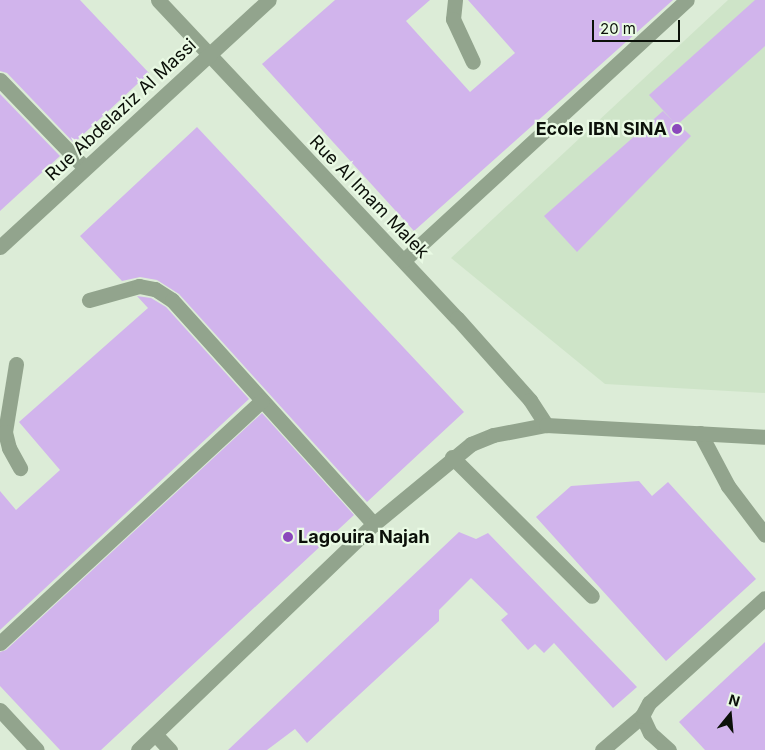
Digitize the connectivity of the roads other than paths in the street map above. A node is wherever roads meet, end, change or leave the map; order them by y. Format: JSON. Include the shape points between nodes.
{"nodes":[{"id":1,"x":158,"y":0,"type":"edge"},
{"id":2,"x":269,"y":0,"type":"edge"},
{"id":3,"x":455,"y":0,"type":"edge"},
{"id":4,"x":686,"y":0,"type":"edge"},
{"id":5,"x":210,"y":54,"type":"junction"},
{"id":6,"x":473,"y":62,"type":"dead end"},
{"id":7,"x":0,"y":80,"type":"edge"},
{"id":8,"x":84,"y":167,"type":"junction"},
{"id":9,"x":0,"y":247,"type":"edge"},
{"id":10,"x":404,"y":260,"type":"junction"},
{"id":11,"x":89,"y":300,"type":"dead end"},
{"id":12,"x":16,"y":364,"type":"dead end"},
{"id":13,"x":262,"y":400,"type":"junction"},
{"id":14,"x":546,"y":425,"type":"junction"},
{"id":15,"x":700,"y":434,"type":"junction"},
{"id":16,"x":765,"y":438,"type":"edge"},
{"id":17,"x":452,"y":457,"type":"junction"},
{"id":18,"x":20,"y":468,"type":"dead end"},
{"id":19,"x":374,"y":524,"type":"junction"},
{"id":20,"x":765,"y":535,"type":"edge"},
{"id":21,"x":592,"y":596,"type":"dead end"},
{"id":22,"x":765,"y":598,"type":"edge"},
{"id":23,"x":0,"y":643,"type":"edge"},
{"id":24,"x":0,"y":710,"type":"edge"},
{"id":25,"x":642,"y":716,"type":"junction"},
{"id":26,"x":155,"y":734,"type":"junction"},
{"id":27,"x":37,"y":750,"type":"edge"},
{"id":28,"x":138,"y":750,"type":"edge"},
{"id":29,"x":170,"y":750,"type":"edge"},
{"id":30,"x":602,"y":750,"type":"edge"},
{"id":31,"x":669,"y":750,"type":"edge"}],
"edges":[{"from":1,"to":5,"type":"street","name":"Rue Al Imam Malek"},
{"from":2,"to":5,"type":"street","name":"Rue Abdelaziz Al Massi"},
{"from":3,"to":6,"type":"street","via":[[453,18]]},
{"from":4,"to":10,"type":"street"},
{"from":5,"to":8,"type":"street","name":"Rue Abdelaziz Al Massi"},
{"from":5,"to":10,"type":"street","name":"Rue Al Imam Malek","via":[[345,202]]},
{"from":7,"to":8,"type":"street"},
{"from":8,"to":9,"type":"street","name":"Rue Abdelaziz Al Massi"},
{"from":10,"to":14,"type":"street","name":"Rue Al Imam Malek","via":[[530,400]]},
{"from":11,"to":13,"type":"street","via":[[139,286],[155,289],[172,300]]},
{"from":12,"to":18,"type":"street","via":[[5,432]]},
{"from":13,"to":19,"type":"street"},
{"from":13,"to":23,"type":"street"},
{"from":14,"to":15,"type":"street"},
{"from":14,"to":17,"type":"street","via":[[493,435]]},
{"from":15,"to":16,"type":"street"},
{"from":15,"to":20,"type":"street","via":[[728,486]]},
{"from":17,"to":19,"type":"street"},
{"from":17,"to":21,"type":"street"},
{"from":19,"to":26,"type":"street"},
{"from":22,"to":25,"type":"street","via":[[648,703]]},
{"from":24,"to":27,"type":"street"},
{"from":25,"to":30,"type":"street"},
{"from":25,"to":31,"type":"street","via":[[650,732]]},
{"from":26,"to":28,"type":"street"},
{"from":26,"to":29,"type":"street"}]}
